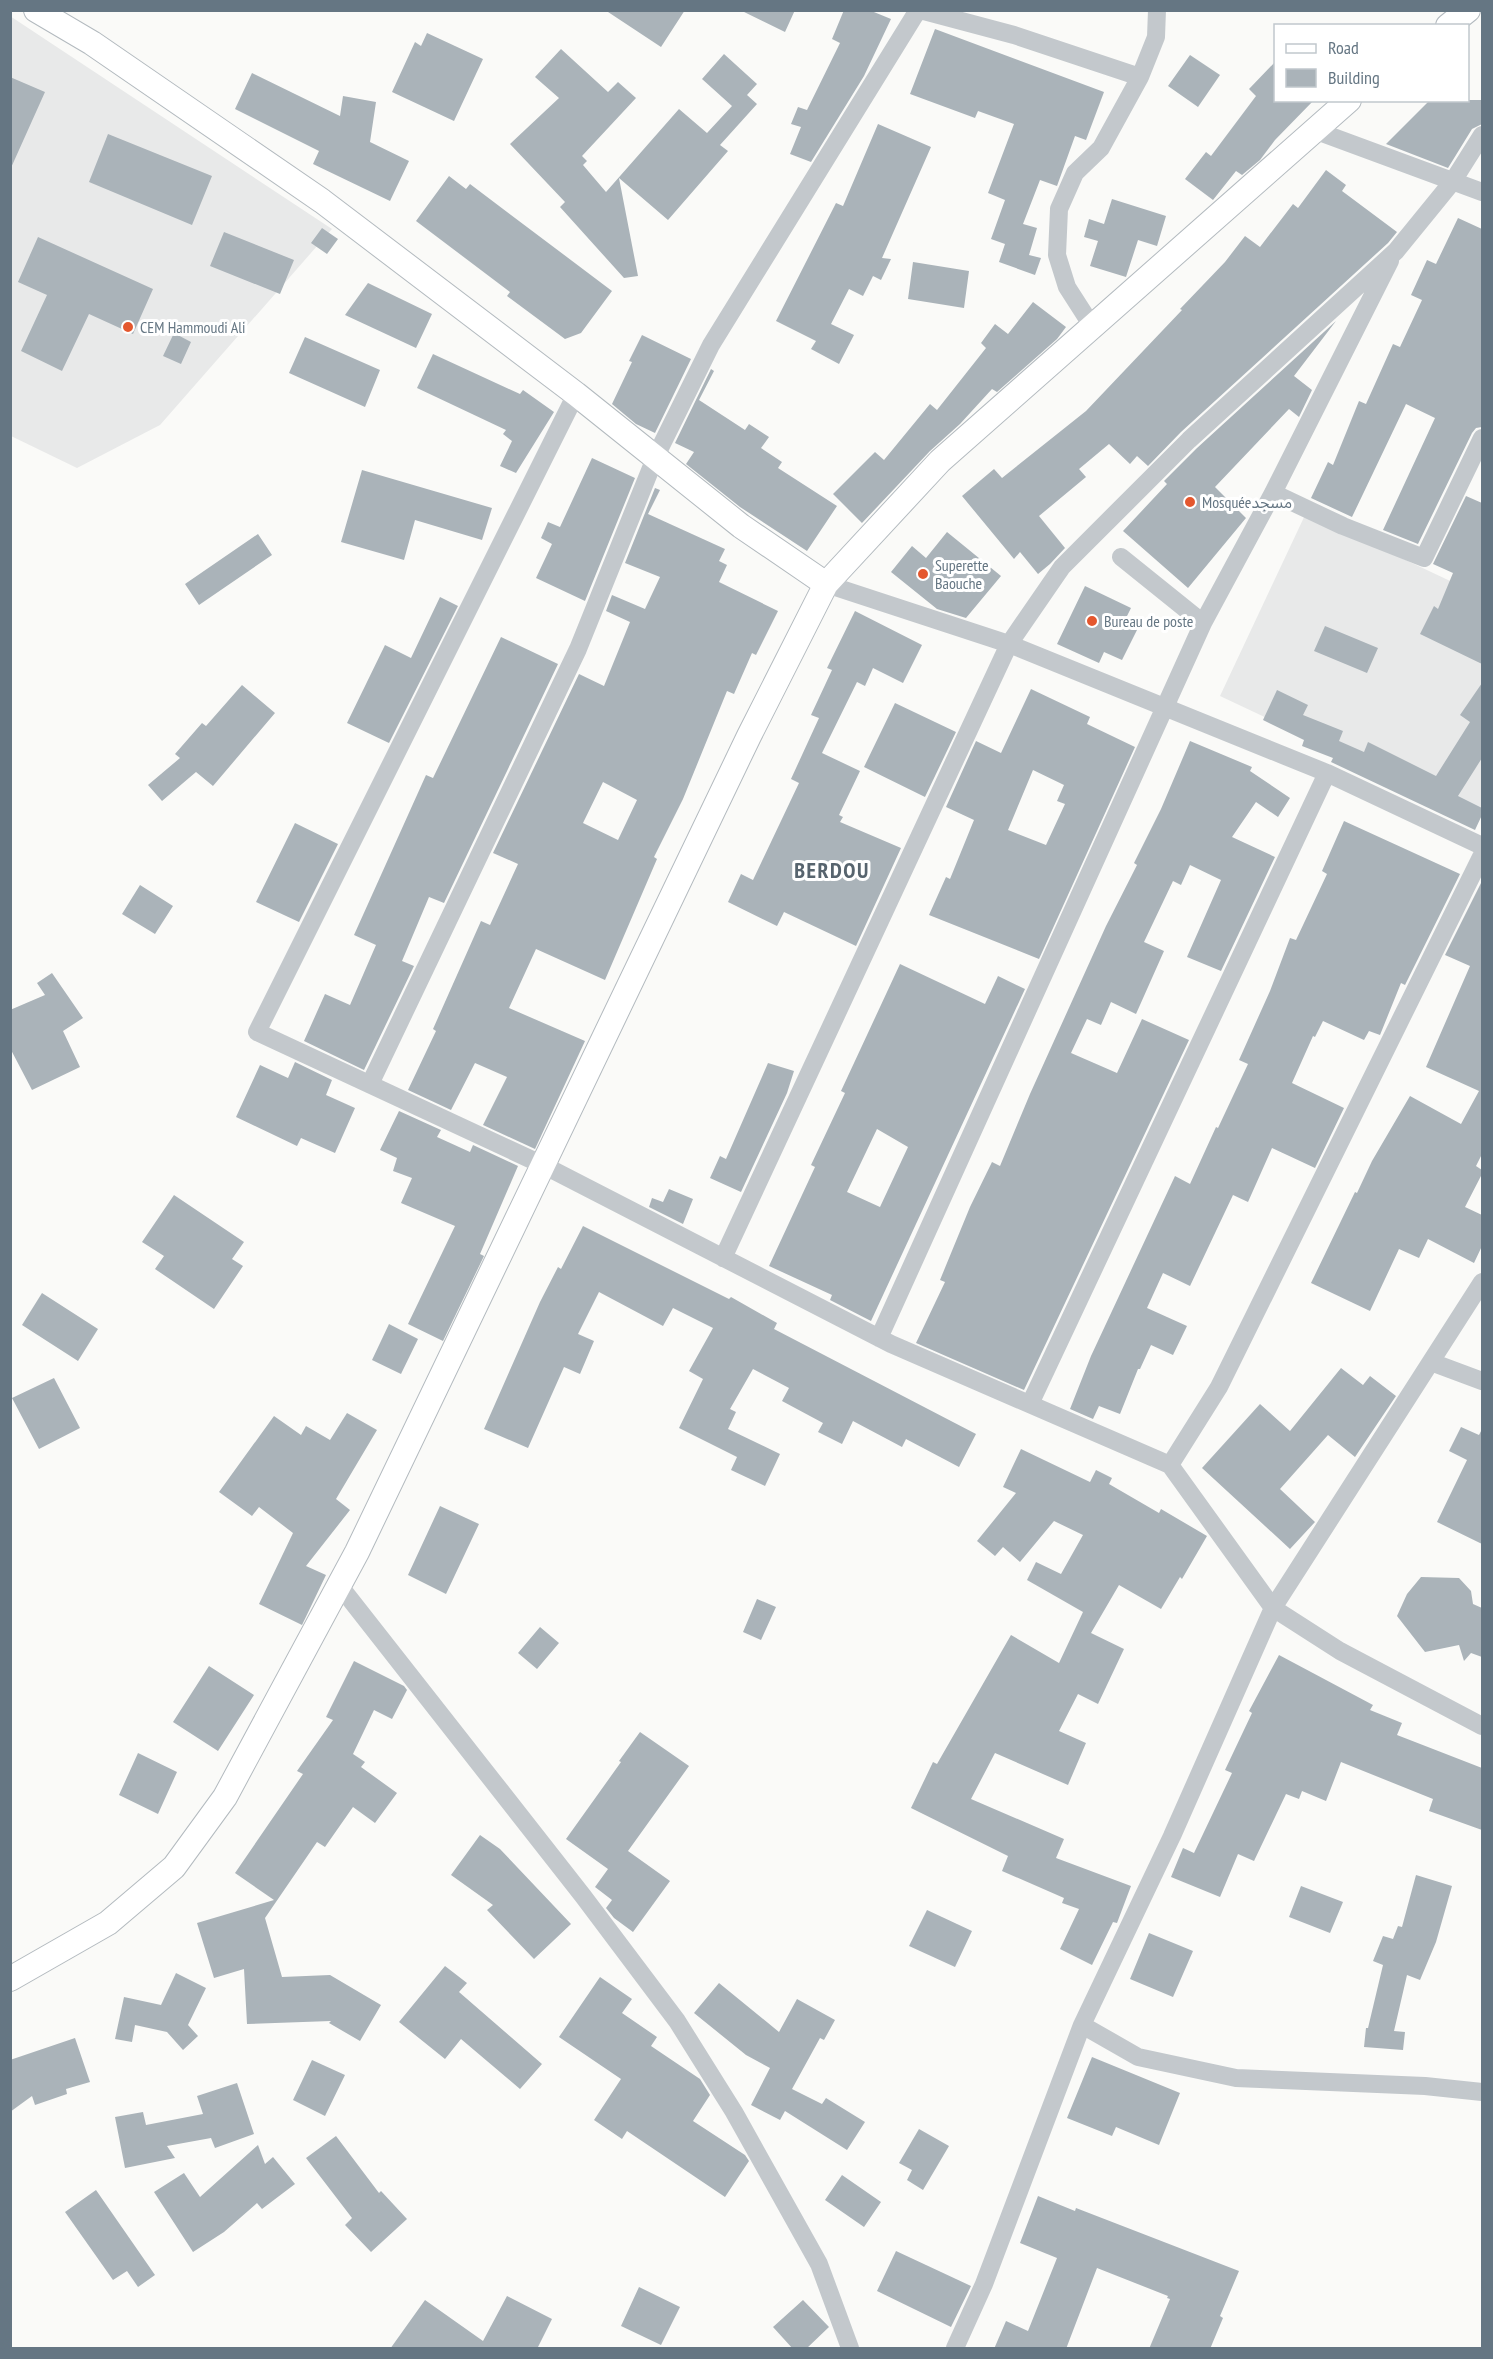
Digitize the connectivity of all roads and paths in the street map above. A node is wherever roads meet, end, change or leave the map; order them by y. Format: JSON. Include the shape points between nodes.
{"nodes":[{"id":1,"x":36,"y":10,"type":"edge"},
{"id":2,"x":919,"y":10,"type":"edge"},
{"id":3,"x":1157,"y":10,"type":"edge"},
{"id":4,"x":1468,"y":10,"type":"edge"},
{"id":5,"x":1450,"y":24,"type":"edge"},
{"id":6,"x":1140,"y":77,"type":"junction"},
{"id":7,"x":1347,"y":102,"type":"edge"},
{"id":8,"x":1314,"y":130,"type":"junction"},
{"id":9,"x":1482,"y":135,"type":"edge"},
{"id":10,"x":1453,"y":181,"type":"junction"},
{"id":11,"x":1482,"y":192,"type":"edge"},
{"id":12,"x":1396,"y":251,"type":"junction"},
{"id":13,"x":1092,"y":326,"type":"junction"},
{"id":14,"x":576,"y":394,"type":"junction"},
{"id":15,"x":1482,"y":438,"type":"edge"},
{"id":16,"x":655,"y":458,"type":"junction"},
{"id":17,"x":1273,"y":493,"type":"junction"},
{"id":18,"x":1121,"y":557,"type":"dead end"},
{"id":19,"x":826,"y":584,"type":"junction"},
{"id":20,"x":1203,"y":623,"type":"junction"},
{"id":21,"x":1009,"y":644,"type":"junction"},
{"id":22,"x":1165,"y":707,"type":"junction"},
{"id":23,"x":1327,"y":773,"type":"junction"},
{"id":24,"x":1482,"y":846,"type":"edge"},
{"id":25,"x":1482,"y":855,"type":"edge"},
{"id":26,"x":369,"y":1084,"type":"junction"},
{"id":27,"x":543,"y":1165,"type":"junction"},
{"id":28,"x":723,"y":1258,"type":"junction"},
{"id":29,"x":1482,"y":1282,"type":"edge"},
{"id":30,"x":879,"y":1338,"type":"junction"},
{"id":31,"x":1431,"y":1362,"type":"junction"},
{"id":32,"x":1482,"y":1381,"type":"edge"},
{"id":33,"x":1030,"y":1404,"type":"junction"},
{"id":34,"x":1170,"y":1465,"type":"junction"},
{"id":35,"x":339,"y":1586,"type":"junction"},
{"id":36,"x":1273,"y":1608,"type":"junction"},
{"id":37,"x":1482,"y":1726,"type":"edge"},
{"id":38,"x":10,"y":1979,"type":"edge"},
{"id":39,"x":1082,"y":2025,"type":"junction"},
{"id":40,"x":1482,"y":2092,"type":"edge"},
{"id":41,"x":850,"y":2349,"type":"edge"},
{"id":42,"x":955,"y":2349,"type":"edge"}],
"edges":[{"from":1,"to":14,"type":"main road","via":[[92,43],[322,201]]},
{"from":2,"to":6,"type":"street","via":[[1014,35]]},
{"from":2,"to":16,"type":"street","via":[[711,345]]},
{"from":3,"to":6,"type":"street","via":[[1156,37]]},
{"from":4,"to":5,"type":"main road"},
{"from":6,"to":13,"type":"street","via":[[1101,148],[1076,173],[1059,209],[1057,255],[1067,287]]},
{"from":7,"to":8,"type":"main road"},
{"from":8,"to":10,"type":"street"},
{"from":8,"to":13,"type":"main road"},
{"from":9,"to":10,"type":"street"},
{"from":10,"to":11,"type":"street"},
{"from":10,"to":12,"type":"street"},
{"from":12,"to":17,"type":"street"},
{"from":12,"to":21,"type":"street","via":[[1189,440],[1062,567]]},
{"from":13,"to":19,"type":"main road","via":[[940,461]]},
{"from":14,"to":16,"type":"main road"},
{"from":14,"to":26,"type":"street","via":[[257,1032]]},
{"from":15,"to":17,"type":"street","via":[[1424,558]]},
{"from":16,"to":19,"type":"main road","via":[[741,526]]},
{"from":16,"to":26,"type":"street","via":[[578,649]]},
{"from":17,"to":20,"type":"street"},
{"from":18,"to":20,"type":"street"},
{"from":19,"to":21,"type":"street"},
{"from":19,"to":27,"type":"main road"},
{"from":20,"to":22,"type":"street"},
{"from":21,"to":22,"type":"street"},
{"from":21,"to":28,"type":"street"},
{"from":22,"to":23,"type":"street"},
{"from":22,"to":30,"type":"street"},
{"from":23,"to":24,"type":"street"},
{"from":23,"to":33,"type":"street"},
{"from":25,"to":34,"type":"street","via":[[1219,1387]]},
{"from":26,"to":27,"type":"street"},
{"from":27,"to":28,"type":"street"},
{"from":27,"to":35,"type":"main road"},
{"from":28,"to":30,"type":"street"},
{"from":29,"to":31,"type":"street"},
{"from":30,"to":33,"type":"street"},
{"from":31,"to":32,"type":"street"},
{"from":31,"to":36,"type":"street"},
{"from":33,"to":34,"type":"street"},
{"from":34,"to":36,"type":"street"},
{"from":35,"to":38,"type":"main road","via":[[225,1797],[174,1867],[108,1923]]},
{"from":35,"to":41,"type":"street","via":[[677,2021],[734,2112],[819,2264]]},
{"from":36,"to":37,"type":"street","via":[[1340,1651]]},
{"from":36,"to":39,"type":"street","via":[[1172,1836]]},
{"from":39,"to":40,"type":"street","via":[[1138,2056],[1236,2078]]},
{"from":39,"to":42,"type":"street","via":[[984,2284]]}]}
